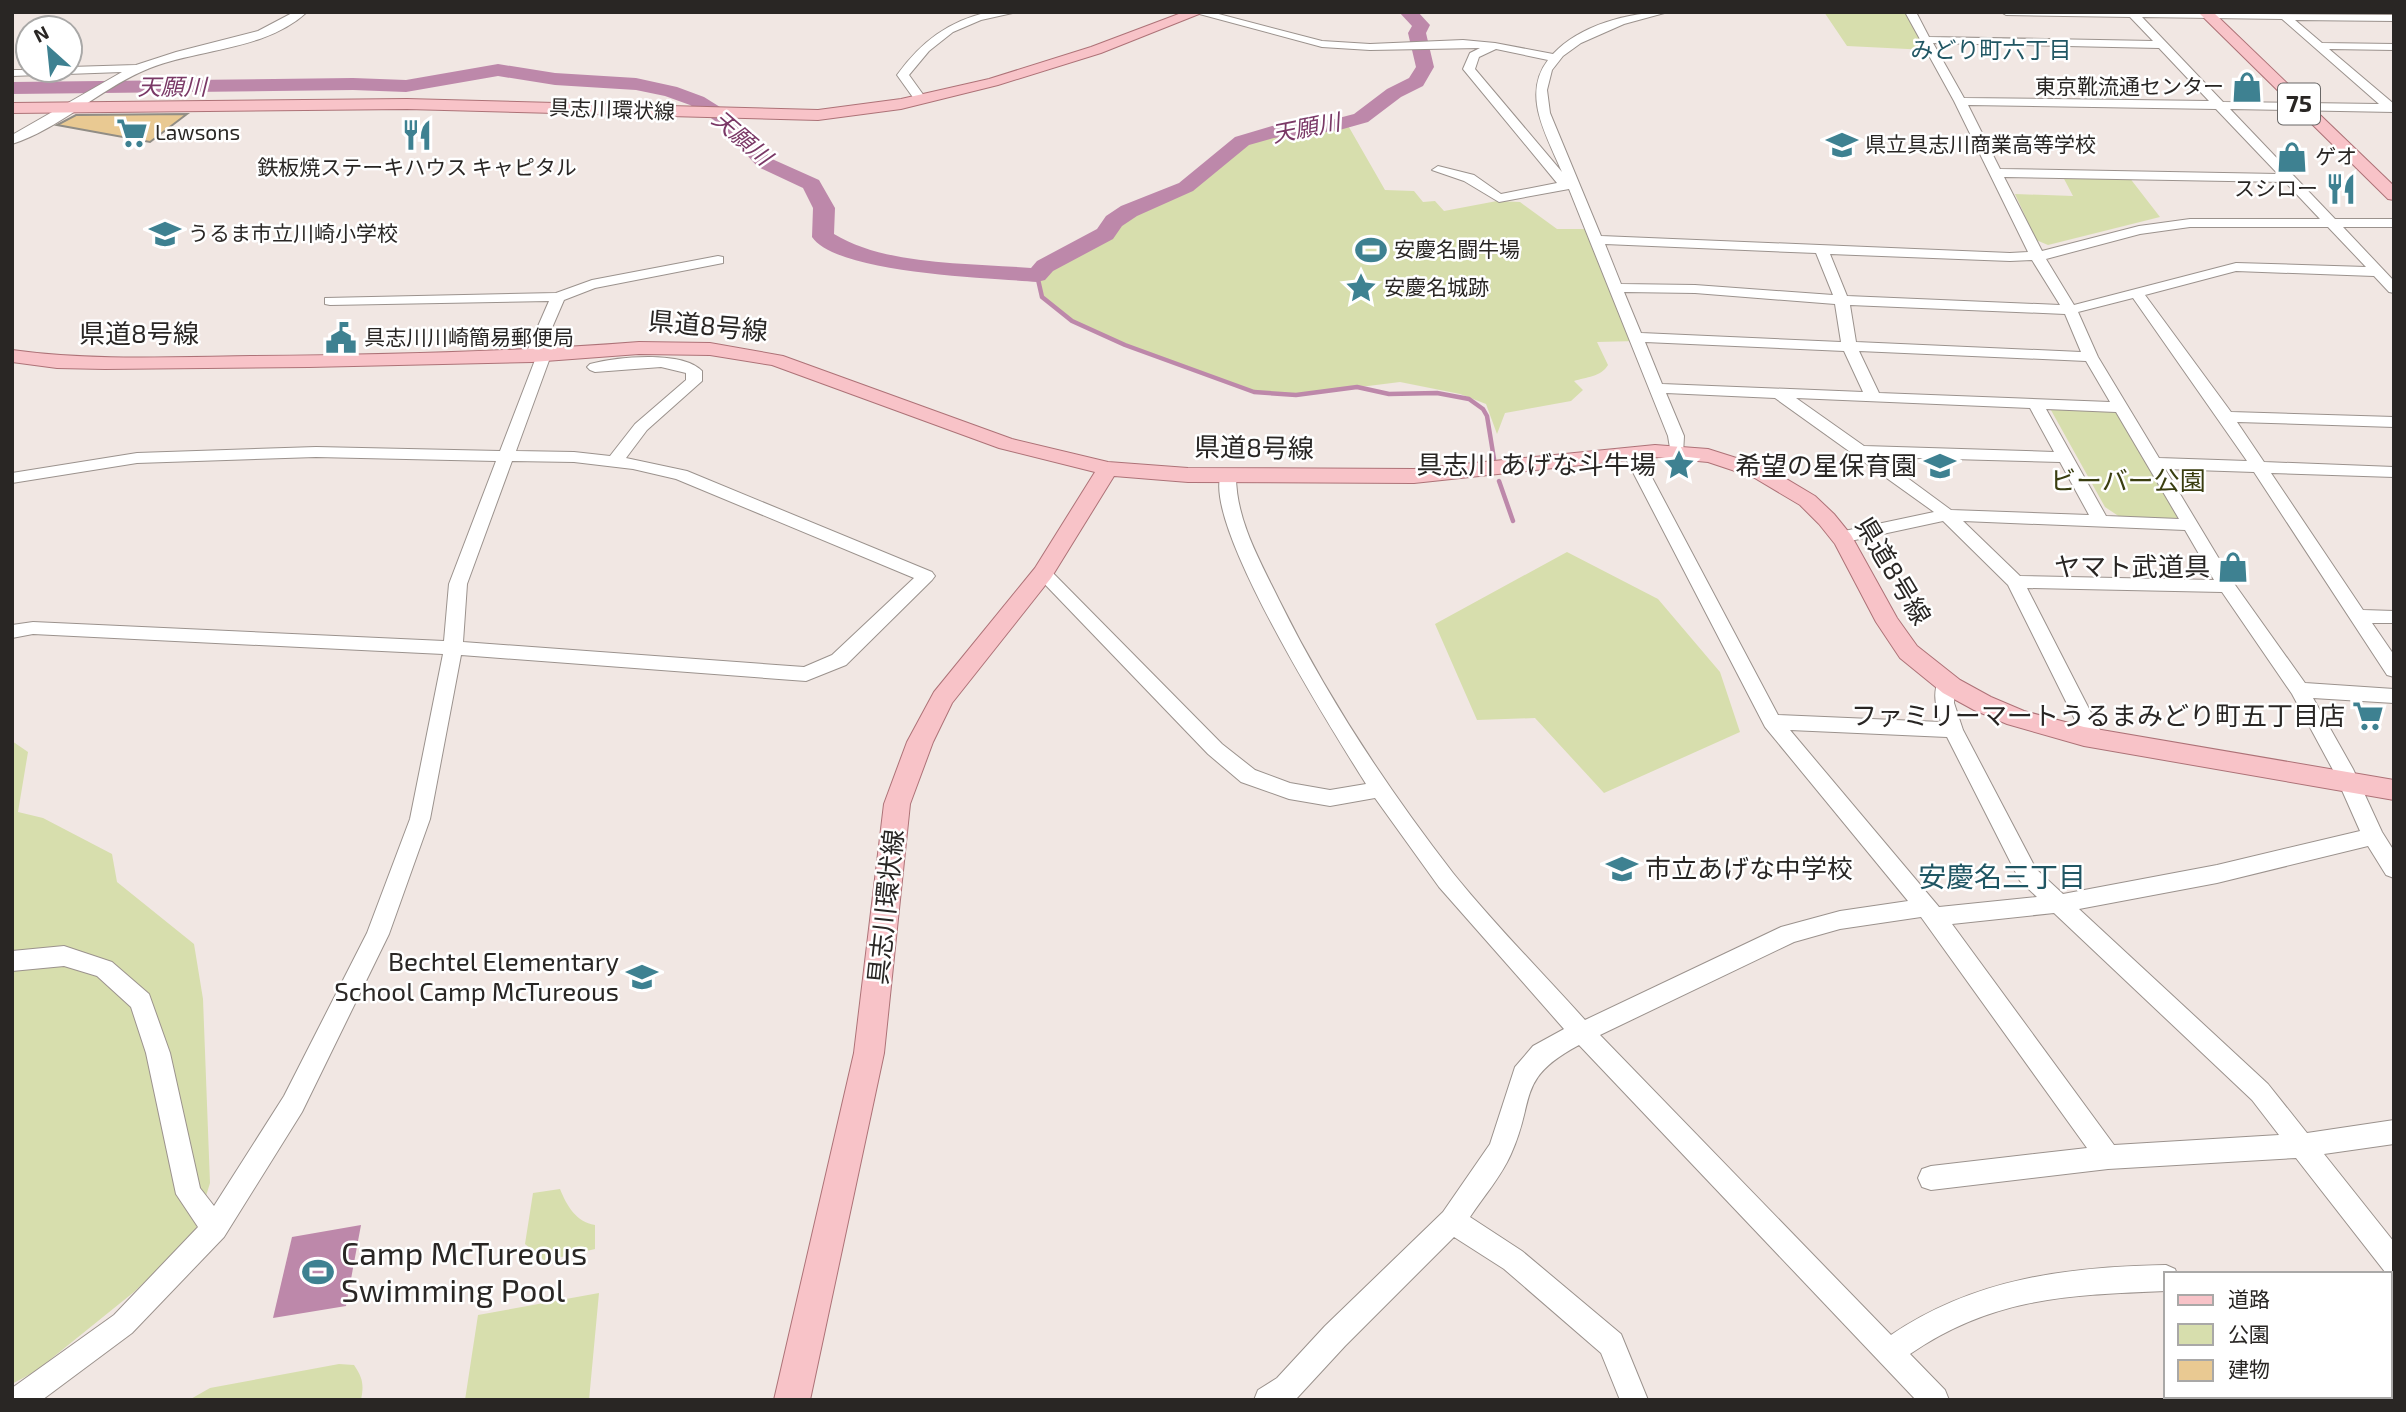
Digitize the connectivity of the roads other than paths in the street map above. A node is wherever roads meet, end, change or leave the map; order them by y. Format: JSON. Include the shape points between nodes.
{"nodes":[{"id":1,"x":302,"y":12,"type":"edge"},
{"id":2,"x":960,"y":12,"type":"edge"},
{"id":3,"x":1013,"y":12,"type":"edge"},
{"id":4,"x":1197,"y":12,"type":"edge"},
{"id":5,"x":1663,"y":12,"type":"edge"},
{"id":6,"x":1910,"y":12,"type":"edge"},
{"id":7,"x":2006,"y":12,"type":"edge"},
{"id":8,"x":2207,"y":14,"type":"edge"},
{"id":9,"x":2133,"y":15,"type":"junction"},
{"id":10,"x":2283,"y":15,"type":"edge"},
{"id":11,"x":980,"y":16,"type":"junction"},
{"id":12,"x":2394,"y":18,"type":"edge"},
{"id":13,"x":1926,"y":40,"type":"junction"},
{"id":14,"x":2162,"y":45,"type":"junction"},
{"id":15,"x":1495,"y":46,"type":"junction"},
{"id":16,"x":2319,"y":46,"type":"junction"},
{"id":17,"x":2394,"y":47,"type":"edge"},
{"id":18,"x":1555,"y":58,"type":"junction"},
{"id":19,"x":139,"y":68,"type":"junction"},
{"id":20,"x":12,"y":73,"type":"edge"},
{"id":21,"x":921,"y":100,"type":"junction"},
{"id":22,"x":1960,"y":100,"type":"junction"},
{"id":23,"x":2221,"y":106,"type":"junction"},
{"id":24,"x":75,"y":107,"type":"junction"},
{"id":25,"x":2302,"y":107,"type":"junction"},
{"id":26,"x":12,"y":108,"type":"edge"},
{"id":27,"x":2392,"y":108,"type":"edge"},
{"id":28,"x":12,"y":140,"type":"edge"},
{"id":29,"x":1438,"y":170,"type":"dead end"},
{"id":30,"x":1997,"y":173,"type":"junction"},
{"id":31,"x":2287,"y":178,"type":"junction"},
{"id":32,"x":1570,"y":185,"type":"junction"},
{"id":33,"x":2394,"y":195,"type":"edge"},
{"id":34,"x":2330,"y":222,"type":"junction"},
{"id":35,"x":2394,"y":223,"type":"edge"},
{"id":36,"x":1595,"y":240,"type":"junction"},
{"id":37,"x":1822,"y":251,"type":"junction"},
{"id":38,"x":2038,"y":256,"type":"junction"},
{"id":39,"x":718,"y":260,"type":"dead end"},
{"id":40,"x":2379,"y":272,"type":"junction"},
{"id":41,"x":1615,"y":288,"type":"junction"},
{"id":42,"x":2394,"y":289,"type":"edge"},
{"id":43,"x":2137,"y":293,"type":"junction"},
{"id":44,"x":558,"y":297,"type":"junction"},
{"id":45,"x":1842,"y":300,"type":"junction"},
{"id":46,"x":330,"y":301,"type":"dead end"},
{"id":47,"x":2070,"y":310,"type":"junction"},
{"id":48,"x":1635,"y":337,"type":"junction"},
{"id":49,"x":1849,"y":346,"type":"junction"},
{"id":50,"x":12,"y":356,"type":"edge"},
{"id":51,"x":538,"y":356,"type":"junction"},
{"id":52,"x":2091,"y":357,"type":"junction"},
{"id":53,"x":596,"y":367,"type":"dead end"},
{"id":54,"x":1655,"y":388,"type":"junction"},
{"id":55,"x":1780,"y":394,"type":"junction"},
{"id":56,"x":1872,"y":395,"type":"junction"},
{"id":57,"x":2035,"y":403,"type":"junction"},
{"id":58,"x":2119,"y":407,"type":"junction"},
{"id":59,"x":2226,"y":417,"type":"junction"},
{"id":60,"x":2394,"y":422,"type":"edge"},
{"id":61,"x":1677,"y":450,"type":"junction"},
{"id":62,"x":1859,"y":451,"type":"junction"},
{"id":63,"x":1631,"y":453,"type":"junction"},
{"id":64,"x":507,"y":454,"type":"junction"},
{"id":65,"x":2065,"y":457,"type":"junction"},
{"id":66,"x":614,"y":461,"type":"junction"},
{"id":67,"x":2154,"y":463,"type":"junction"},
{"id":68,"x":2258,"y":466,"type":"junction"},
{"id":69,"x":1108,"y":469,"type":"junction"},
{"id":70,"x":2394,"y":472,"type":"edge"},
{"id":71,"x":1228,"y":476,"type":"junction"},
{"id":72,"x":12,"y":478,"type":"edge"},
{"id":73,"x":1947,"y":515,"type":"junction"},
{"id":74,"x":2100,"y":520,"type":"junction"},
{"id":75,"x":2191,"y":525,"type":"junction"},
{"id":76,"x":1841,"y":537,"type":"junction"},
{"id":77,"x":1043,"y":573,"type":"junction"},
{"id":78,"x":2015,"y":582,"type":"junction"},
{"id":79,"x":2227,"y":586,"type":"junction"},
{"id":80,"x":2358,"y":617,"type":"junction"},
{"id":81,"x":2394,"y":617,"type":"edge"},
{"id":82,"x":12,"y":632,"type":"edge"},
{"id":83,"x":453,"y":648,"type":"junction"},
{"id":84,"x":2394,"y":670,"type":"edge"},
{"id":85,"x":1946,"y":684,"type":"junction"},
{"id":86,"x":2299,"y":690,"type":"junction"},
{"id":87,"x":2394,"y":696,"type":"edge"},
{"id":88,"x":1772,"y":722,"type":"junction"},
{"id":89,"x":1953,"y":730,"type":"junction"},
{"id":90,"x":2094,"y":738,"type":"junction"},
{"id":91,"x":2348,"y":782,"type":"junction"},
{"id":92,"x":1380,"y":789,"type":"junction"},
{"id":93,"x":2394,"y":790,"type":"edge"},
{"id":94,"x":2373,"y":836,"type":"junction"},
{"id":95,"x":2394,"y":869,"type":"edge"},
{"id":96,"x":2057,"y":904,"type":"junction"},
{"id":97,"x":1930,"y":912,"type":"junction"},
{"id":98,"x":12,"y":961,"type":"edge"},
{"id":99,"x":1582,"y":1033,"type":"junction"},
{"id":100,"x":2394,"y":1132,"type":"edge"},
{"id":101,"x":2300,"y":1146,"type":"junction"},
{"id":102,"x":2108,"y":1157,"type":"junction"},
{"id":103,"x":1931,"y":1178,"type":"dead end"},
{"id":104,"x":1451,"y":1221,"type":"junction"},
{"id":105,"x":215,"y":1228,"type":"junction"},
{"id":106,"x":2394,"y":1263,"type":"edge"},
{"id":107,"x":2164,"y":1278,"type":"edge"},
{"id":108,"x":1888,"y":1353,"type":"junction"},
{"id":109,"x":1282,"y":1396,"type":"edge"},
{"id":110,"x":19,"y":1400,"type":"edge"},
{"id":111,"x":792,"y":1400,"type":"edge"},
{"id":112,"x":1634,"y":1400,"type":"edge"},
{"id":113,"x":1935,"y":1400,"type":"edge"}],
"edges":[{"from":1,"to":19,"type":"street","via":[[249,38]]},
{"from":2,"to":11,"type":"street"},
{"from":3,"to":11,"type":"street"},
{"from":4,"to":15,"type":"street","via":[[1293,39],[1337,46]]},
{"from":4,"to":21,"type":"main road","name":"具志川環状線","via":[[1046,66]]},
{"from":5,"to":18,"type":"street","via":[[1605,27],[1579,39]]},
{"from":6,"to":13,"type":"street"},
{"from":7,"to":9,"type":"street"},
{"from":8,"to":9,"type":"street"},
{"from":8,"to":10,"type":"street"},
{"from":8,"to":25,"type":"main road","number":"75"},
{"from":9,"to":14,"type":"street"},
{"from":10,"to":12,"type":"street"},
{"from":10,"to":16,"type":"street"},
{"from":11,"to":21,"type":"street","via":[[921,49],[902,75]]},
{"from":13,"to":14,"type":"street"},
{"from":13,"to":22,"type":"street"},
{"from":14,"to":23,"type":"street"},
{"from":15,"to":18,"type":"street"},
{"from":15,"to":32,"type":"street","via":[[1474,55],[1469,69]]},
{"from":16,"to":17,"type":"street"},
{"from":16,"to":27,"type":"street"},
{"from":18,"to":32,"type":"street","via":[[1541,86],[1541,103]]},
{"from":19,"to":20,"type":"street"},
{"from":19,"to":24,"type":"street"},
{"from":21,"to":24,"type":"main road","name":"具志川環状線","via":[[843,113],[766,115],[393,104]]},
{"from":22,"to":23,"type":"street"},
{"from":22,"to":30,"type":"street"},
{"from":23,"to":25,"type":"street"},
{"from":23,"to":31,"type":"street"},
{"from":24,"to":26,"type":"main road","name":"具志川環状線"},
{"from":24,"to":28,"type":"street"},
{"from":25,"to":27,"type":"street"},
{"from":25,"to":33,"type":"main road","number":"75"},
{"from":29,"to":32,"type":"street","via":[[1469,178],[1499,198]]},
{"from":30,"to":31,"type":"street"},
{"from":30,"to":38,"type":"street"},
{"from":31,"to":34,"type":"street"},
{"from":32,"to":36,"type":"street"},
{"from":34,"to":35,"type":"street"},
{"from":34,"to":38,"type":"street","via":[[2171,225]]},
{"from":34,"to":40,"type":"street"},
{"from":36,"to":37,"type":"street"},
{"from":36,"to":41,"type":"street"},
{"from":37,"to":38,"type":"street"},
{"from":37,"to":45,"type":"street"},
{"from":38,"to":47,"type":"street"},
{"from":39,"to":44,"type":"street","via":[[592,284]]},
{"from":40,"to":42,"type":"street"},
{"from":40,"to":43,"type":"street","via":[[2236,267]]},
{"from":41,"to":45,"type":"street"},
{"from":41,"to":48,"type":"street"},
{"from":43,"to":47,"type":"street"},
{"from":43,"to":59,"type":"street"},
{"from":44,"to":46,"type":"street"},
{"from":44,"to":51,"type":"street"},
{"from":45,"to":47,"type":"street"},
{"from":45,"to":49,"type":"street"},
{"from":47,"to":52,"type":"street"},
{"from":48,"to":49,"type":"street"},
{"from":48,"to":54,"type":"street"},
{"from":49,"to":52,"type":"street"},
{"from":49,"to":56,"type":"street"},
{"from":50,"to":51,"type":"main road","name":"県道8号線","via":[[119,363]]},
{"from":51,"to":64,"type":"street"},
{"from":51,"to":69,"type":"main road","name":"県道8号線","via":[[668,347],[776,360],[1006,444]]},
{"from":52,"to":58,"type":"street"},
{"from":53,"to":66,"type":"street","via":[[665,363],[685,364],[694,371],[694,381],[641,427]]},
{"from":54,"to":55,"type":"street"},
{"from":54,"to":61,"type":"street","via":[[1676,436]]},
{"from":55,"to":56,"type":"street"},
{"from":55,"to":62,"type":"street"},
{"from":56,"to":57,"type":"street"},
{"from":57,"to":58,"type":"street"},
{"from":57,"to":65,"type":"street"},
{"from":58,"to":67,"type":"street"},
{"from":59,"to":60,"type":"street"},
{"from":59,"to":68,"type":"street"},
{"from":61,"to":63,"type":"main road","name":"県道8号線"},
{"from":61,"to":76,"type":"main road","name":"県道8号線","via":[[1727,460],[1769,477],[1810,502]]},
{"from":62,"to":65,"type":"street"},
{"from":62,"to":73,"type":"street"},
{"from":63,"to":71,"type":"main road","name":"県道8号線","via":[[1414,477]]},
{"from":63,"to":88,"type":"street"},
{"from":64,"to":66,"type":"street"},
{"from":64,"to":72,"type":"street","via":[[316,452],[137,458]]},
{"from":64,"to":83,"type":"street","via":[[458,584]]},
{"from":65,"to":74,"type":"street"},
{"from":66,"to":83,"type":"street","via":[[681,475],[926,576],[839,660],[806,674]]},
{"from":67,"to":68,"type":"street"},
{"from":67,"to":75,"type":"street"},
{"from":68,"to":70,"type":"street"},
{"from":68,"to":80,"type":"street"},
{"from":69,"to":71,"type":"main road","name":"県道8号線"},
{"from":69,"to":77,"type":"main road","name":"具志川環状線"},
{"from":71,"to":92,"type":"street","via":[[1228,501],[1249,557],[1302,666]]},
{"from":73,"to":74,"type":"street"},
{"from":73,"to":76,"type":"street"},
{"from":73,"to":78,"type":"street"},
{"from":74,"to":75,"type":"street"},
{"from":75,"to":79,"type":"street"},
{"from":76,"to":85,"type":"main road","name":"県道8号線","via":[[1895,634]]},
{"from":77,"to":92,"type":"street","via":[[1215,749],[1248,776],[1289,791],[1330,798]]},
{"from":77,"to":111,"type":"main road","name":"具志川環状線","via":[[943,698],[920,742],[897,804],[869,1053]]},
{"from":78,"to":79,"type":"street"},
{"from":78,"to":90,"type":"street"},
{"from":79,"to":86,"type":"street"},
{"from":80,"to":81,"type":"street"},
{"from":80,"to":84,"type":"street"},
{"from":82,"to":83,"type":"street","via":[[33,628]]},
{"from":83,"to":105,"type":"street","via":[[421,819],[378,934],[293,1104]]},
{"from":85,"to":89,"type":"street","via":[[1944,703]]},
{"from":85,"to":90,"type":"main road","name":"県道8号線","via":[[2039,727]]},
{"from":86,"to":87,"type":"street"},
{"from":86,"to":91,"type":"street"},
{"from":88,"to":89,"type":"street"},
{"from":88,"to":97,"type":"street"},
{"from":89,"to":96,"type":"street","via":[[2028,876]]},
{"from":90,"to":91,"type":"main road","name":"県道8号線"},
{"from":91,"to":93,"type":"main road","name":"県道8号線"},
{"from":91,"to":94,"type":"street"},
{"from":92,"to":99,"type":"street","via":[[1447,881]]},
{"from":94,"to":95,"type":"street"},
{"from":94,"to":96,"type":"street","via":[[2217,874]]},
{"from":96,"to":97,"type":"street"},
{"from":96,"to":101,"type":"street","via":[[2260,1092]]},
{"from":97,"to":99,"type":"street","via":[[1840,920],[1789,934]]},
{"from":97,"to":102,"type":"street"},
{"from":98,"to":105,"type":"street","via":[[64,956],[104,969],[141,1001],[158,1053],[189,1194]]},
{"from":99,"to":104,"type":"street","via":[[1541,1054],[1524,1075],[1502,1150]]},
{"from":99,"to":108,"type":"street"},
{"from":100,"to":101,"type":"street"},
{"from":101,"to":102,"type":"street"},
{"from":101,"to":106,"type":"street"},
{"from":102,"to":103,"type":"street"},
{"from":104,"to":109,"type":"street","via":[[1335,1336]]},
{"from":104,"to":112,"type":"street","via":[[1513,1260],[1611,1344]]},
{"from":105,"to":110,"type":"street","via":[[123,1324]]},
{"from":107,"to":108,"type":"street","via":[[2032,1289],[1964,1308]]},
{"from":108,"to":113,"type":"street"}]}
